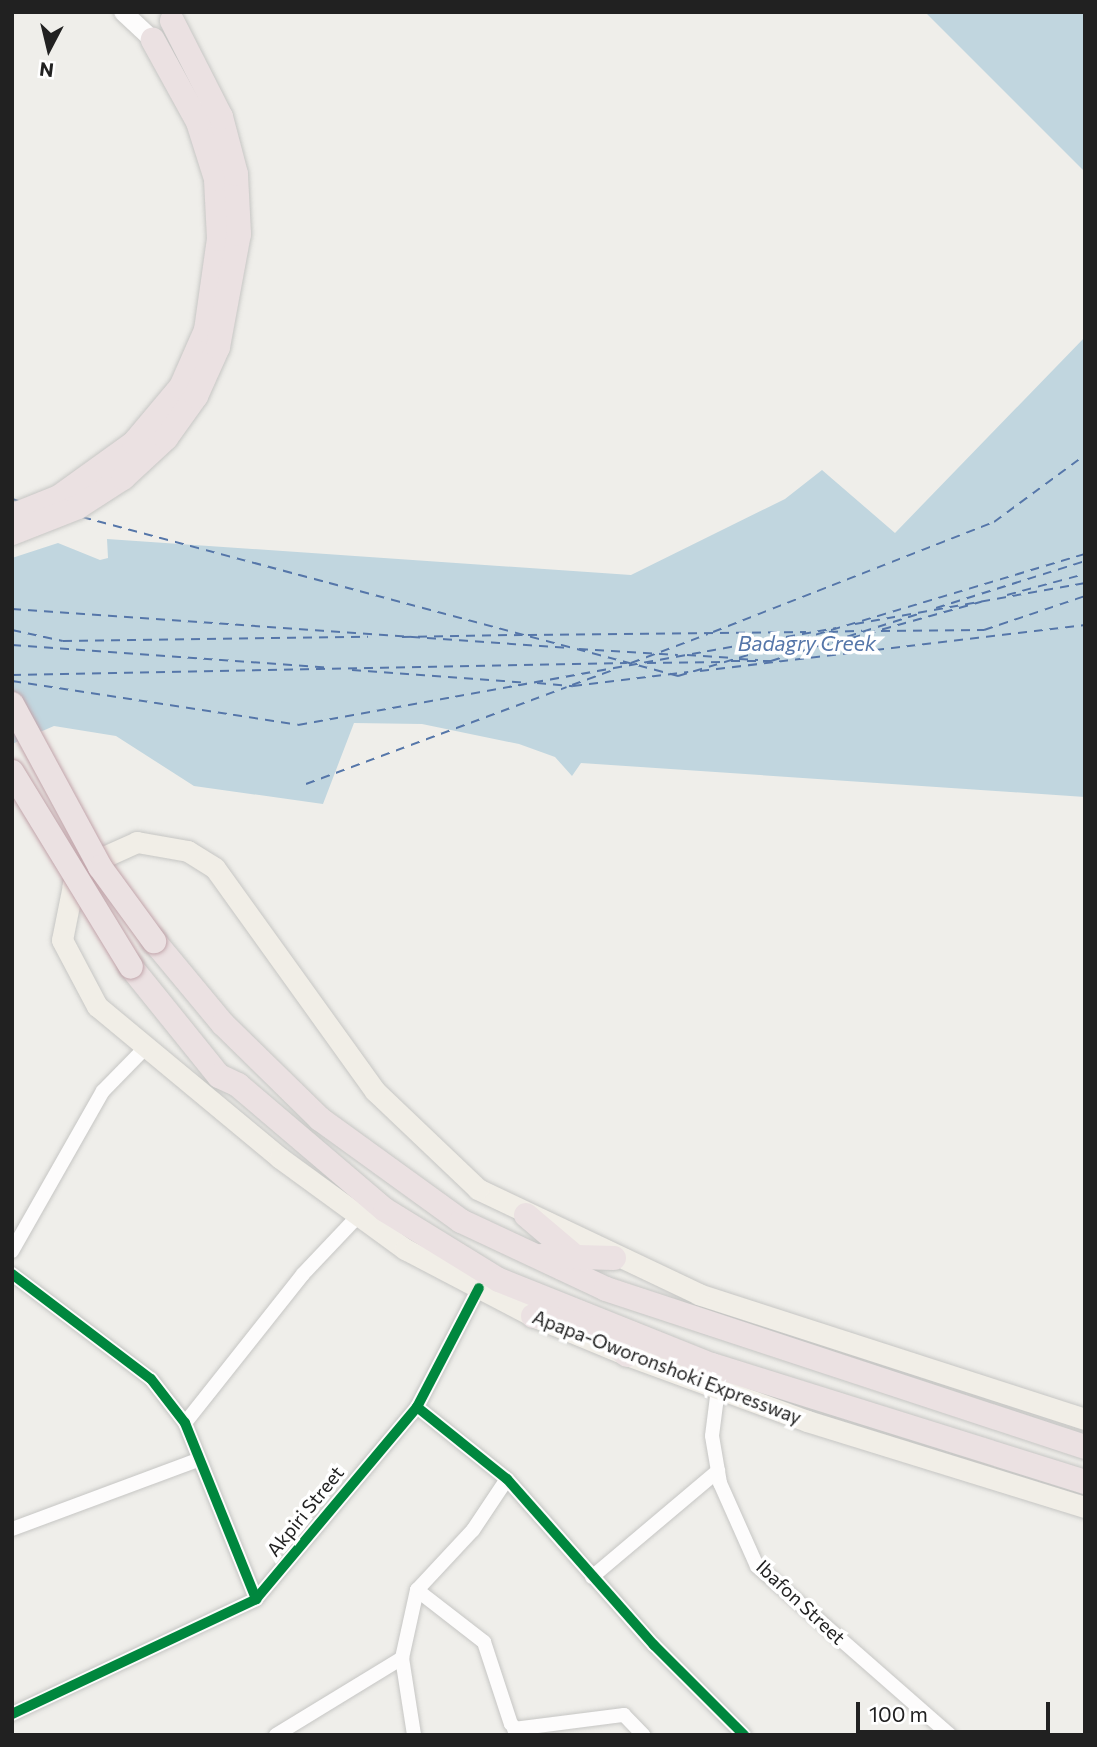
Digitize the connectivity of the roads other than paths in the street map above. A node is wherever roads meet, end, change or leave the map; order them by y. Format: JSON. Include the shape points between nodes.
{"nodes":[{"id":1,"x":123,"y":12,"type":"edge"},
{"id":2,"x":169,"y":17,"type":"edge"},
{"id":3,"x":153,"y":40,"type":"joint"},
{"id":4,"x":12,"y":516,"type":"edge"},
{"id":5,"x":12,"y":533,"type":"edge"},
{"id":6,"x":12,"y":704,"type":"edge"},
{"id":7,"x":12,"y":772,"type":"edge"},
{"id":8,"x":144,"y":1049,"type":"junction"},
{"id":9,"x":526,"y":1215,"type":"junction"},
{"id":10,"x":358,"y":1216,"type":"junction"},
{"id":11,"x":505,"y":1244,"type":"junction"},
{"id":12,"x":12,"y":1251,"type":"edge"},
{"id":13,"x":575,"y":1256,"type":"junction"},
{"id":14,"x":614,"y":1258,"type":"junction"},
{"id":15,"x":12,"y":1274,"type":"edge"},
{"id":16,"x":479,"y":1288,"type":"junction"},
{"id":17,"x":606,"y":1289,"type":"junction"},
{"id":18,"x":540,"y":1308,"type":"junction"},
{"id":19,"x":630,"y":1345,"type":"junction"},
{"id":20,"x":718,"y":1389,"type":"junction"},
{"id":21,"x":417,"y":1407,"type":"junction"},
{"id":22,"x":1085,"y":1419,"type":"edge"},
{"id":23,"x":185,"y":1423,"type":"junction"},
{"id":24,"x":1085,"y":1447,"type":"edge"},
{"id":25,"x":195,"y":1461,"type":"junction"},
{"id":26,"x":718,"y":1471,"type":"junction"},
{"id":27,"x":507,"y":1479,"type":"junction"},
{"id":28,"x":1085,"y":1482,"type":"edge"},
{"id":29,"x":1085,"y":1507,"type":"edge"},
{"id":30,"x":12,"y":1529,"type":"edge"},
{"id":31,"x":592,"y":1577,"type":"junction"},
{"id":32,"x":417,"y":1590,"type":"junction"},
{"id":33,"x":256,"y":1599,"type":"junction"},
{"id":34,"x":402,"y":1658,"type":"junction"},
{"id":35,"x":12,"y":1714,"type":"edge"},
{"id":36,"x":518,"y":1732,"type":"edge"},
{"id":37,"x":276,"y":1735,"type":"edge"},
{"id":38,"x":414,"y":1735,"type":"edge"},
{"id":39,"x":643,"y":1735,"type":"edge"},
{"id":40,"x":744,"y":1735,"type":"edge"},
{"id":41,"x":950,"y":1735,"type":"edge"}],
"edges":[{"from":1,"to":3,"type":"street"},
{"from":2,"to":5,"type":"highway","via":[[217,106],[236,174],[239,234],[218,347],[196,396],[166,438],[123,478],[78,507]]},
{"from":3,"to":4,"type":"highway","via":[[198,122],[216,178],[219,239],[206,330],[181,387],[134,443],[59,497]]},
{"from":6,"to":11,"type":"highway","bridge":true,"via":[[100,867],[223,1024],[320,1119],[400,1181]]},
{"from":7,"to":18,"type":"highway","name":"Apapa-Oworonshoki Expressway","bridge":true,"via":[[131,967],[219,1076],[238,1085],[317,1157],[418,1233]]},
{"from":8,"to":9,"type":"main road","name":"Apapa-Oworonshoki Expressway","via":[[79,982],[62,940],[63,915],[81,872],[117,849],[158,842],[215,868],[375,1091],[429,1149],[478,1189]]},
{"from":8,"to":10,"type":"main road","name":"Apapa-Oworonshoki Expressway"},
{"from":8,"to":12,"type":"street","via":[[103,1091]]},
{"from":9,"to":13,"type":"highway"},
{"from":9,"to":14,"type":"main road","name":"Apapa-Oworonshoki Expressway"},
{"from":10,"to":16,"type":"main road","name":"Apapa-Oworonshoki Expressway"},
{"from":10,"to":23,"type":"street","via":[[303,1274]]},
{"from":11,"to":13,"type":"highway","via":[[540,1256]]},
{"from":11,"to":17,"type":"highway"},
{"from":13,"to":14,"type":"highway"},
{"from":13,"to":17,"type":"highway"},
{"from":14,"to":22,"type":"main road","name":"Apapa-Oworonshoki Expressway","via":[[773,1319]]},
{"from":15,"to":23,"type":"street","via":[[151,1379]]},
{"from":16,"to":18,"type":"main road","name":"Apapa-Oworonshoki Expressway"},
{"from":16,"to":21,"type":"street","name":"Akpiri Street"},
{"from":17,"to":24,"type":"highway"},
{"from":18,"to":19,"type":"highway","name":"Apapa-Oworonshoki Expressway"},
{"from":18,"to":19,"type":"highway","via":[[593,1325]]},
{"from":19,"to":20,"type":"main road","name":"Apapa-Oworonshoki Expressway"},
{"from":19,"to":28,"type":"highway","name":"Apapa-Oworonshoki Expressway"},
{"from":20,"to":26,"type":"street","name":"Ibafon Street","via":[[712,1416]]},
{"from":20,"to":29,"type":"main road","name":"Apapa-Oworonshoki Expressway"},
{"from":21,"to":27,"type":"street"},
{"from":21,"to":33,"type":"street","name":"Akpiri Street"},
{"from":23,"to":25,"type":"street"},
{"from":25,"to":30,"type":"street"},
{"from":25,"to":33,"type":"street"},
{"from":26,"to":31,"type":"street"},
{"from":26,"to":41,"type":"street","name":"Ibafon Street","via":[[757,1566]]},
{"from":27,"to":31,"type":"street"},
{"from":27,"to":32,"type":"street","via":[[473,1530]]},
{"from":31,"to":40,"type":"street"},
{"from":32,"to":34,"type":"street"},
{"from":32,"to":36,"type":"street","via":[[484,1642]]},
{"from":33,"to":35,"type":"street","name":"Akpiri Street","via":[[104,1666]]},
{"from":34,"to":37,"type":"street"},
{"from":34,"to":38,"type":"street"},
{"from":36,"to":39,"type":"street","via":[[624,1715]]}]}
